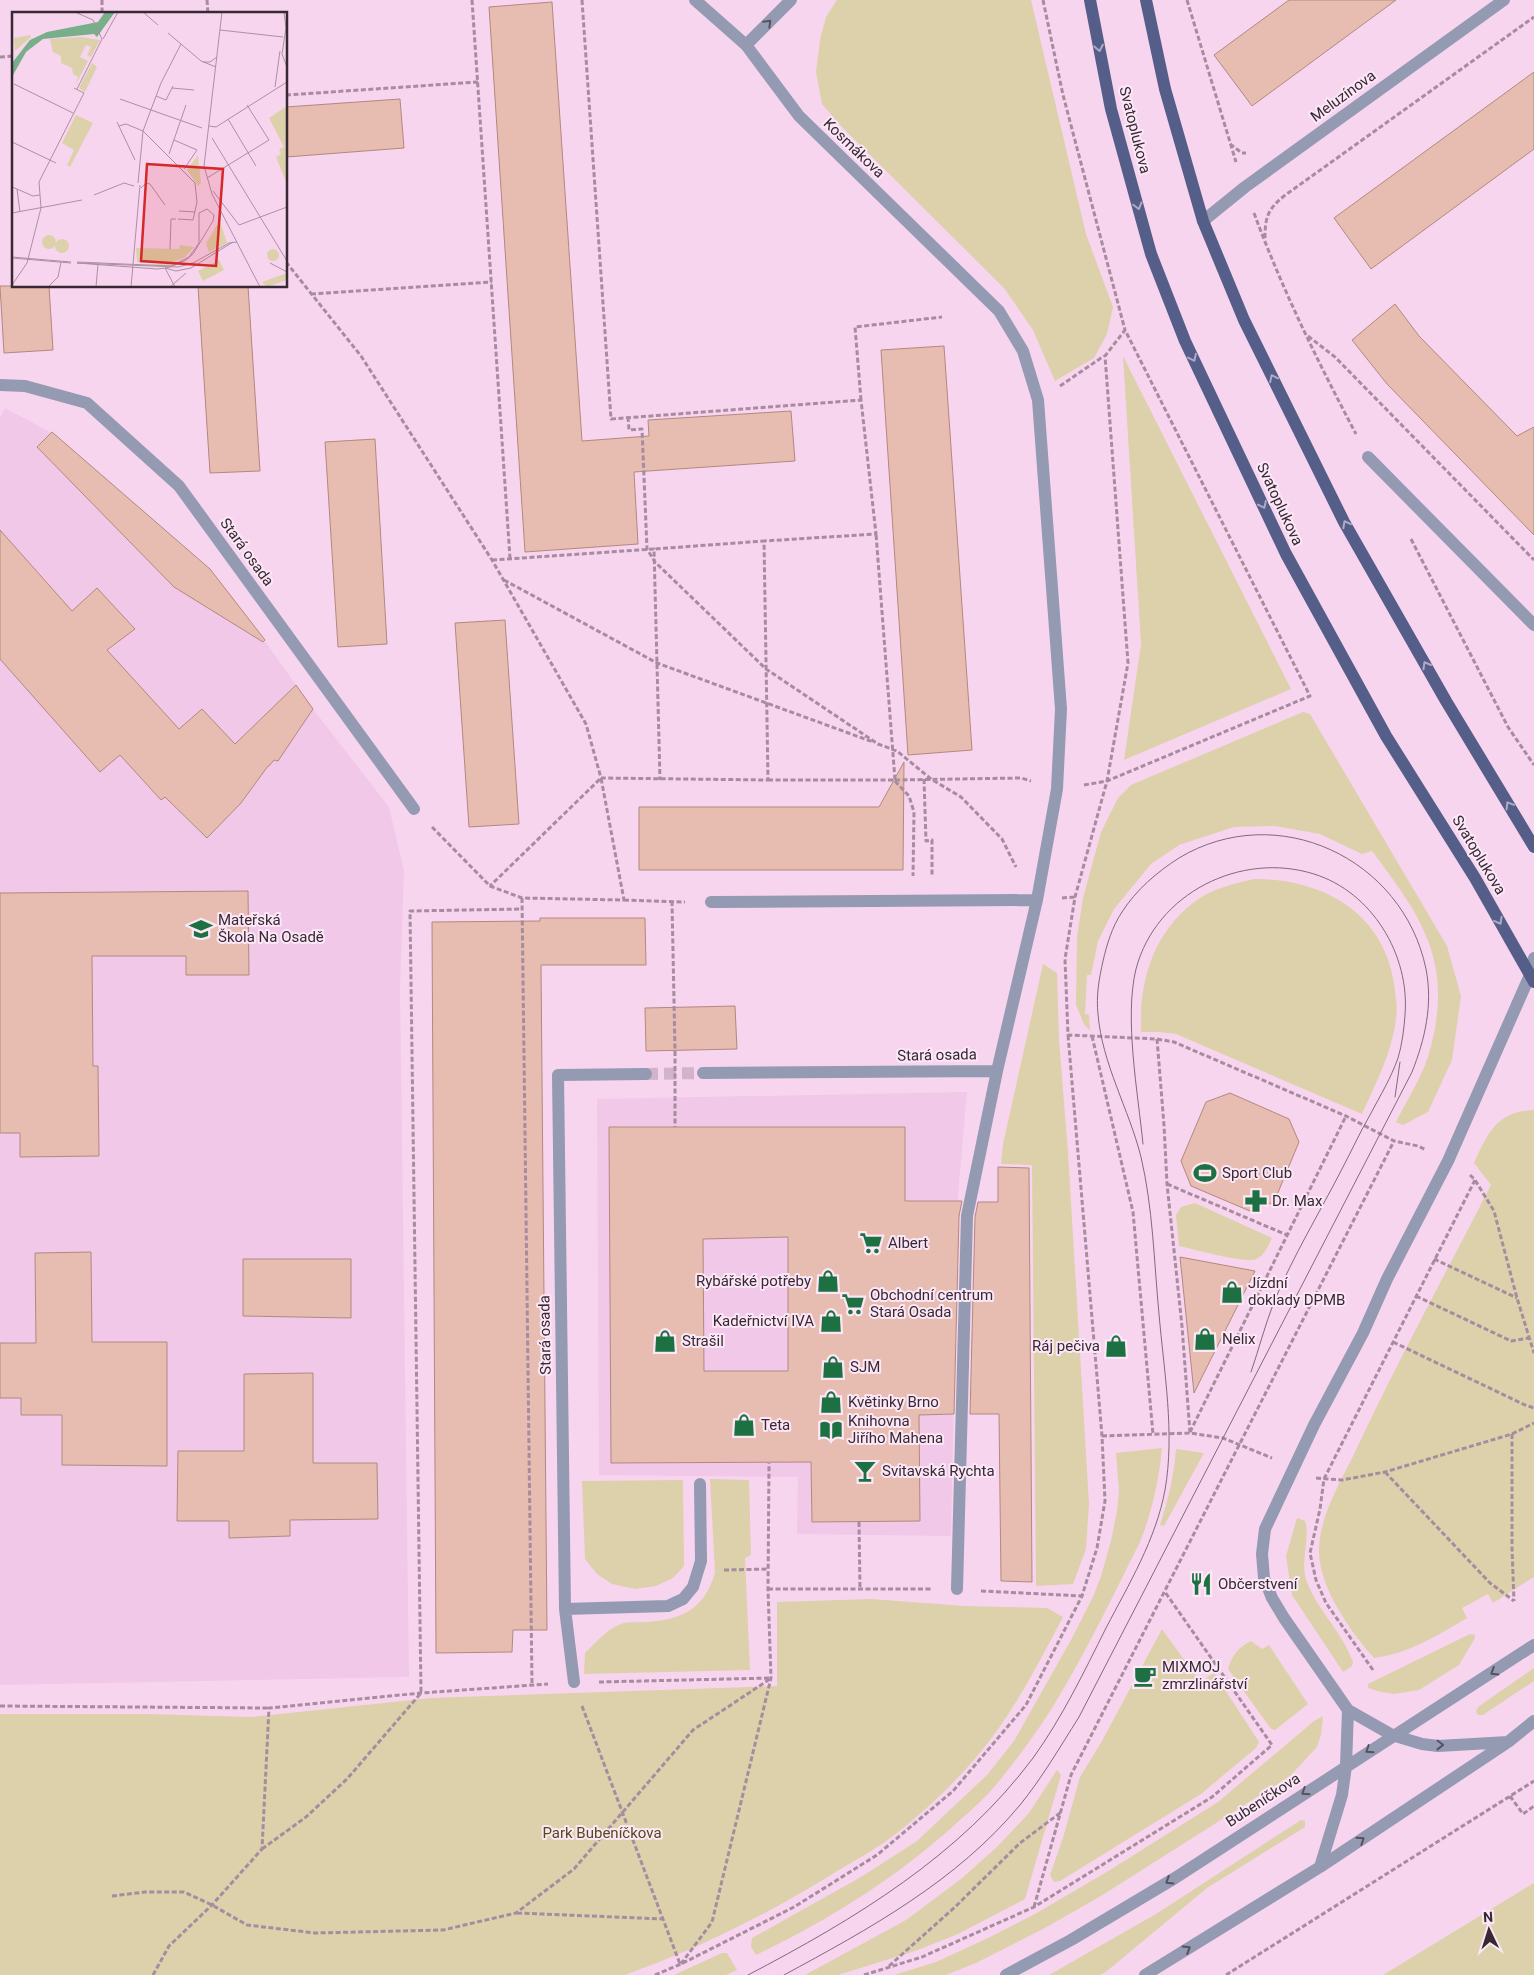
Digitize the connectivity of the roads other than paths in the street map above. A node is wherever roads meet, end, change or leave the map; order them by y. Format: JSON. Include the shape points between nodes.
{"nodes":[{"id":1,"x":696,"y":0,"type":"edge"},
{"id":2,"x":791,"y":0,"type":"edge"},
{"id":3,"x":1090,"y":0,"type":"edge"},
{"id":4,"x":1146,"y":0,"type":"edge"},
{"id":5,"x":1504,"y":0,"type":"edge"},
{"id":6,"x":746,"y":45,"type":"junction"},
{"id":7,"x":1203,"y":220,"type":"junction"},
{"id":8,"x":0,"y":385,"type":"edge"},
{"id":9,"x":1368,"y":457,"type":"road end"},
{"id":10,"x":1534,"y":625,"type":"edge"},
{"id":11,"x":1062,"y":709,"type":"joint"},
{"id":12,"x":414,"y":809,"type":"road end"},
{"id":13,"x":1534,"y":846,"type":"edge"},
{"id":14,"x":1037,"y":900,"type":"junction"},
{"id":15,"x":711,"y":902,"type":"road end"},
{"id":16,"x":1534,"y":958,"type":"edge"},
{"id":17,"x":1532,"y":978,"type":"edge"},
{"id":18,"x":997,"y":1071,"type":"junction"},
{"id":19,"x":646,"y":1074,"type":"tunnel mouth"},
{"id":20,"x":703,"y":1074,"type":"tunnel mouth"},
{"id":21,"x":700,"y":1484,"type":"dead end"},
{"id":22,"x":957,"y":1589,"type":"road end"},
{"id":23,"x":565,"y":1609,"type":"junction"},
{"id":24,"x":1534,"y":1645,"type":"edge"},
{"id":25,"x":574,"y":1682,"type":"road end"},
{"id":26,"x":1348,"y":1710,"type":"junction"},
{"id":27,"x":1534,"y":1721,"type":"edge"},
{"id":28,"x":1392,"y":1735,"type":"junction"},
{"id":29,"x":1508,"y":1742,"type":"junction"},
{"id":30,"x":1346,"y":1766,"type":"junction"},
{"id":31,"x":1320,"y":1867,"type":"junction"},
{"id":32,"x":1006,"y":1975,"type":"edge"},
{"id":33,"x":1145,"y":1975,"type":"edge"}],
"edges":[{"from":1,"to":6,"type":"street","name":"Kosmákova"},
{"from":6,"to":2,"type":"street","one_way":true},
{"from":3,"to":17,"type":"main road","name":"Svatoplukova","one_way":true,"via":[[1111,109],[1151,254],[1185,341],[1286,554],[1386,736],[1475,878]]},
{"from":4,"to":7,"type":"main road","via":[[1165,89]]},
{"from":5,"to":7,"type":"street","name":"Meluzínova"},
{"from":6,"to":11,"type":"street","name":"Kosmákova","via":[[799,116],[999,311],[1023,351],[1038,400]]},
{"from":13,"to":7,"type":"main road","one_way":true,"via":[[1446,701],[1344,522],[1244,320]]},
{"from":8,"to":12,"type":"street","name":"Stará osada","via":[[25,386],[87,403],[179,486]]},
{"from":9,"to":10,"type":"street"},
{"from":11,"to":14,"type":"street","name":"Stará osada","via":[[1057,789]]},
{"from":14,"to":15,"type":"street"},
{"from":14,"to":18,"type":"street","name":"Stará osada"},
{"from":16,"to":17,"type":"street"},
{"from":17,"to":26,"type":"street","via":[[1448,1161],[1265,1529],[1264,1578],[1272,1598]]},
{"from":18,"to":20,"type":"street","name":"Stará osada"},
{"from":18,"to":22,"type":"street","via":[[967,1216]]},
{"from":19,"to":23,"type":"street","name":"Stará osada","via":[[558,1075]]},
{"from":21,"to":23,"type":"street","via":[[701,1561],[688,1594],[668,1606]]},
{"from":23,"to":25,"type":"street","name":"Stará osada"},
{"from":24,"to":28,"type":"street","name":"Bubeníčkova","one_way":true},
{"from":26,"to":28,"type":"street"},
{"from":26,"to":30,"type":"street"},
{"from":27,"to":29,"type":"street"},
{"from":28,"to":29,"type":"street","one_way":true,"via":[[1438,1746]]},
{"from":28,"to":30,"type":"street","name":"Bubeníčkova","one_way":true},
{"from":31,"to":29,"type":"street","one_way":true},
{"from":30,"to":31,"type":"street","via":[[1342,1795]]},
{"from":30,"to":32,"type":"street","name":"Bubeníčkova","one_way":true,"via":[[1175,1878]]},
{"from":33,"to":31,"type":"street","one_way":true}]}
